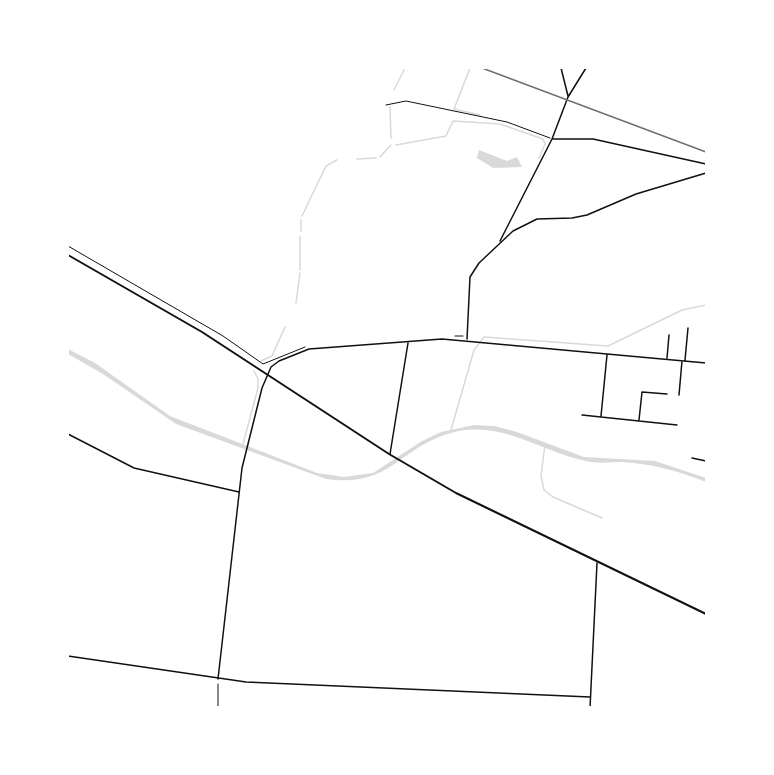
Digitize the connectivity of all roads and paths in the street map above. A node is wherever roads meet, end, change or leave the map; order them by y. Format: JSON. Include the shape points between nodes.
{"nodes":[{"id":1,"x":561,"y":68,"type":"edge"},
{"id":2,"x":586,"y":68,"type":"edge"},
{"id":3,"x":568,"y":97,"type":"junction"},
{"id":4,"x":386,"y":105,"type":"dead end"},
{"id":5,"x":552,"y":139,"type":"junction"},
{"id":6,"x":706,"y":164,"type":"edge"},
{"id":7,"x":706,"y":173,"type":"edge"},
{"id":8,"x":500,"y":242,"type":"junction"},
{"id":9,"x":68,"y":246,"type":"edge"},
{"id":10,"x":68,"y":255,"type":"edge"},
{"id":11,"x":688,"y":328,"type":"dead end"},
{"id":12,"x":669,"y":335,"type":"dead end"},
{"id":13,"x":467,"y":340,"type":"junction"},
{"id":14,"x":409,"y":341,"type":"junction"},
{"id":15,"x":608,"y":354,"type":"junction"},
{"id":16,"x":667,"y":359,"type":"junction"},
{"id":17,"x":684,"y":361,"type":"junction"},
{"id":18,"x":706,"y":363,"type":"edge"},
{"id":19,"x":265,"y":364,"type":"dead end"},
{"id":20,"x":268,"y":373,"type":"junction"},
{"id":21,"x":667,"y":394,"type":"dead end"},
{"id":22,"x":679,"y":395,"type":"dead end"},
{"id":23,"x":582,"y":415,"type":"dead end"},
{"id":24,"x":601,"y":417,"type":"junction"},
{"id":25,"x":639,"y":421,"type":"junction"},
{"id":26,"x":677,"y":425,"type":"dead end"},
{"id":27,"x":68,"y":434,"type":"edge"},
{"id":28,"x":389,"y":454,"type":"junction"},
{"id":29,"x":692,"y":458,"type":"dead end"},
{"id":30,"x":706,"y":460,"type":"edge"},
{"id":31,"x":239,"y":492,"type":"junction"},
{"id":32,"x":597,"y":562,"type":"junction"},
{"id":33,"x":706,"y":614,"type":"edge"},
{"id":34,"x":68,"y":656,"type":"edge"},
{"id":35,"x":218,"y":679,"type":"junction"},
{"id":36,"x":590,"y":697,"type":"junction"},
{"id":37,"x":218,"y":708,"type":"edge"},
{"id":38,"x":590,"y":708,"type":"edge"}],
"edges":[{"from":1,"to":3,"type":"street"},
{"from":2,"to":3,"type":"street"},
{"from":3,"to":5,"type":"street"},
{"from":4,"to":5,"type":"lane","via":[[406,101],[507,122]]},
{"from":5,"to":6,"type":"street","via":[[593,140]]},
{"from":5,"to":8,"type":"street"},
{"from":7,"to":8,"type":"street","via":[[636,194],[587,215],[526,222]]},
{"from":8,"to":13,"type":"street","via":[[470,277]]},
{"from":9,"to":19,"type":"path"},
{"from":10,"to":20,"type":"main road"},
{"from":11,"to":17,"type":"street"},
{"from":12,"to":16,"type":"street"},
{"from":13,"to":14,"type":"street"},
{"from":13,"to":15,"type":"street"},
{"from":14,"to":20,"type":"street","via":[[309,349],[286,357]]},
{"from":14,"to":28,"type":"street"},
{"from":15,"to":16,"type":"street"},
{"from":15,"to":24,"type":"street"},
{"from":16,"to":17,"type":"street"},
{"from":17,"to":18,"type":"street"},
{"from":17,"to":22,"type":"street"},
{"from":20,"to":28,"type":"main road"},
{"from":20,"to":31,"type":"street","via":[[245,454]]},
{"from":21,"to":25,"type":"street","via":[[642,392]]},
{"from":23,"to":24,"type":"street"},
{"from":24,"to":25,"type":"street"},
{"from":25,"to":26,"type":"street"},
{"from":27,"to":31,"type":"street","via":[[134,468]]},
{"from":28,"to":32,"type":"main road","via":[[489,511]]},
{"from":29,"to":30,"type":"street"},
{"from":31,"to":35,"type":"street"},
{"from":32,"to":33,"type":"main road"},
{"from":32,"to":36,"type":"street"},
{"from":34,"to":35,"type":"street"},
{"from":35,"to":36,"type":"street"},
{"from":35,"to":37,"type":"path"},
{"from":36,"to":38,"type":"street"}]}
